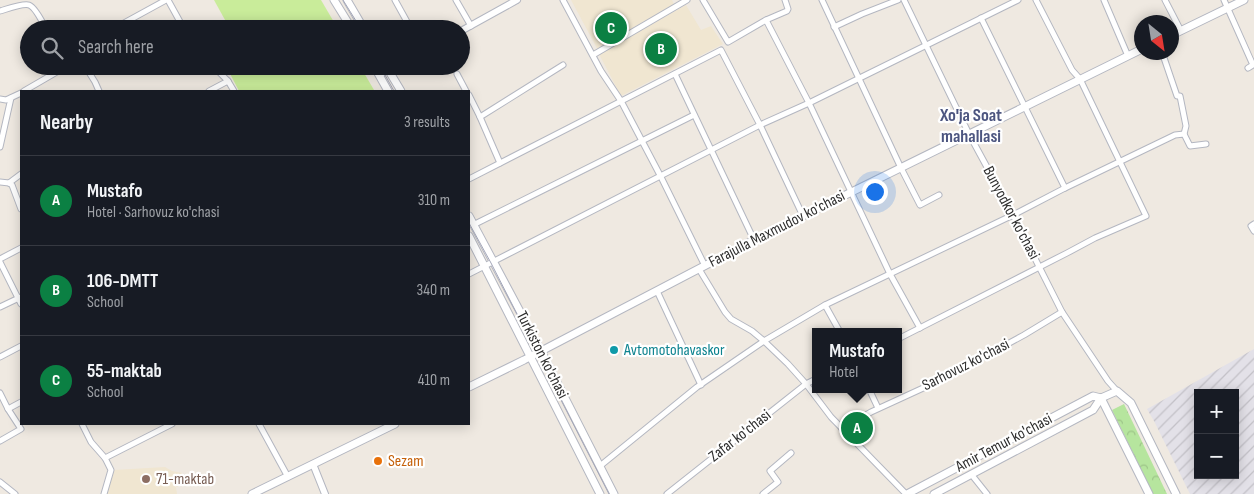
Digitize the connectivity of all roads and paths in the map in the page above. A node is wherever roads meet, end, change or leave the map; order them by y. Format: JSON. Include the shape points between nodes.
{"nodes":[{"id":1,"x":167,"y":0,"type":"edge"},
{"id":2,"x":334,"y":0,"type":"edge"},
{"id":3,"x":347,"y":0,"type":"edge"},
{"id":4,"x":395,"y":0,"type":"edge"},
{"id":5,"x":456,"y":0,"type":"edge"},
{"id":6,"x":518,"y":0,"type":"edge"},
{"id":7,"x":563,"y":0,"type":"edge"},
{"id":8,"x":687,"y":0,"type":"edge"},
{"id":9,"x":703,"y":0,"type":"edge"},
{"id":10,"x":785,"y":0,"type":"edge"},
{"id":11,"x":822,"y":0,"type":"edge"},
{"id":12,"x":898,"y":0,"type":"edge"},
{"id":13,"x":904,"y":0,"type":"edge"},
{"id":14,"x":1018,"y":0,"type":"edge"},
{"id":15,"x":1036,"y":0,"type":"edge"},
{"id":16,"x":1104,"y":0,"type":"edge"},
{"id":17,"x":1166,"y":0,"type":"edge"},
{"id":18,"x":1224,"y":0,"type":"edge"},
{"id":19,"x":1244,"y":0,"type":"edge"},
{"id":20,"x":1228,"y":8,"type":"junction"},
{"id":21,"x":0,"y":10,"type":"edge"},
{"id":22,"x":981,"y":18,"type":"junction"},
{"id":23,"x":41,"y":20,"type":"edge"},
{"id":24,"x":130,"y":20,"type":"edge"},
{"id":25,"x":179,"y":20,"type":"edge"},
{"id":26,"x":346,"y":20,"type":"edge"},
{"id":27,"x":359,"y":20,"type":"edge"},
{"id":28,"x":406,"y":20,"type":"edge"},
{"id":29,"x":468,"y":20,"type":"edge"},
{"id":30,"x":766,"y":20,"type":"junction"},
{"id":31,"x":471,"y":26,"type":"edge"},
{"id":32,"x":834,"y":27,"type":"junction"},
{"id":33,"x":1181,"y":31,"type":"joint"},
{"id":34,"x":925,"y":45,"type":"junction"},
{"id":35,"x":1134,"y":53,"type":"edge"},
{"id":36,"x":593,"y":56,"type":"junction"},
{"id":37,"x":1128,"y":56,"type":"junction"},
{"id":38,"x":1165,"y":60,"type":"edge"},
{"id":39,"x":563,"y":65,"type":"dead end"},
{"id":40,"x":1254,"y":65,"type":"edge"},
{"id":41,"x":1248,"y":68,"type":"dead end"},
{"id":42,"x":675,"y":74,"type":"junction"},
{"id":43,"x":51,"y":75,"type":"edge"},
{"id":44,"x":90,"y":75,"type":"edge"},
{"id":45,"x":222,"y":75,"type":"edge"},
{"id":46,"x":380,"y":75,"type":"edge"},
{"id":47,"x":393,"y":75,"type":"edge"},
{"id":48,"x":458,"y":75,"type":"edge"},
{"id":49,"x":858,"y":78,"type":"junction"},
{"id":50,"x":1080,"y":79,"type":"junction"},
{"id":51,"x":228,"y":81,"type":"junction"},
{"id":52,"x":25,"y":90,"type":"edge"},
{"id":53,"x":99,"y":90,"type":"edge"},
{"id":54,"x":211,"y":90,"type":"edge"},
{"id":55,"x":233,"y":90,"type":"edge"},
{"id":56,"x":388,"y":90,"type":"edge"},
{"id":57,"x":400,"y":90,"type":"edge"},
{"id":58,"x":465,"y":90,"type":"edge"},
{"id":59,"x":20,"y":93,"type":"edge"},
{"id":60,"x":11,"y":98,"type":"junction"},
{"id":61,"x":470,"y":98,"type":"edge"},
{"id":62,"x":0,"y":99,"type":"edge"},
{"id":63,"x":621,"y":101,"type":"junction"},
{"id":64,"x":809,"y":103,"type":"junction"},
{"id":65,"x":1025,"y":106,"type":"junction"},
{"id":66,"x":694,"y":115,"type":"junction"},
{"id":67,"x":480,"y":117,"type":"junction"},
{"id":68,"x":760,"y":125,"type":"junction"},
{"id":69,"x":969,"y":134,"type":"junction"},
{"id":70,"x":1184,"y":134,"type":"junction"},
{"id":71,"x":641,"y":140,"type":"junction"},
{"id":72,"x":1206,"y":144,"type":"dead end"},
{"id":73,"x":0,"y":146,"type":"edge"},
{"id":74,"x":711,"y":150,"type":"junction"},
{"id":75,"x":500,"y":162,"type":"junction"},
{"id":76,"x":1121,"y":162,"type":"junction"},
{"id":77,"x":901,"y":168,"type":"junction"},
{"id":78,"x":20,"y":175,"type":"edge"},
{"id":79,"x":661,"y":177,"type":"junction"},
{"id":80,"x":470,"y":178,"type":"edge"},
{"id":81,"x":0,"y":182,"type":"edge"},
{"id":82,"x":9,"y":183,"type":"junction"},
{"id":83,"x":1065,"y":188,"type":"junction"},
{"id":84,"x":852,"y":192,"type":"junction"},
{"id":85,"x":939,"y":195,"type":"dead end"},
{"id":86,"x":20,"y":206,"type":"edge"},
{"id":87,"x":1013,"y":215,"type":"junction"},
{"id":88,"x":803,"y":216,"type":"junction"},
{"id":89,"x":470,"y":218,"type":"edge"},
{"id":90,"x":1254,"y":224,"type":"edge"},
{"id":91,"x":474,"y":225,"type":"junction"},
{"id":92,"x":1254,"y":231,"type":"edge"},
{"id":93,"x":470,"y":238,"type":"edge"},
{"id":94,"x":754,"y":240,"type":"junction"},
{"id":95,"x":20,"y":249,"type":"edge"},
{"id":96,"x":0,"y":261,"type":"edge"},
{"id":97,"x":493,"y":262,"type":"junction"},
{"id":98,"x":484,"y":266,"type":"junction"},
{"id":99,"x":1039,"y":267,"type":"junction"},
{"id":100,"x":702,"y":268,"type":"junction"},
{"id":101,"x":470,"y":273,"type":"edge"},
{"id":102,"x":890,"y":274,"type":"junction"},
{"id":103,"x":657,"y":291,"type":"junction"},
{"id":104,"x":20,"y":297,"type":"edge"},
{"id":105,"x":825,"y":305,"type":"junction"},
{"id":106,"x":0,"y":307,"type":"edge"},
{"id":107,"x":1062,"y":312,"type":"junction"},
{"id":108,"x":838,"y":328,"type":"edge"},
{"id":109,"x":920,"y":328,"type":"junction"},
{"id":110,"x":902,"y":337,"type":"edge"},
{"id":111,"x":764,"y":341,"type":"junction"},
{"id":112,"x":20,"y":347,"type":"edge"},
{"id":113,"x":541,"y":351,"type":"junction"},
{"id":114,"x":0,"y":357,"type":"edge"},
{"id":115,"x":530,"y":357,"type":"junction"},
{"id":116,"x":812,"y":382,"type":"edge"},
{"id":117,"x":806,"y":384,"type":"junction"},
{"id":118,"x":701,"y":385,"type":"junction"},
{"id":119,"x":470,"y":387,"type":"edge"},
{"id":120,"x":812,"y":392,"type":"edge"},
{"id":121,"x":1117,"y":392,"type":"junction"},
{"id":122,"x":0,"y":393,"type":"edge"},
{"id":123,"x":813,"y":393,"type":"edge"},
{"id":124,"x":871,"y":393,"type":"edge"},
{"id":125,"x":1101,"y":398,"type":"junction"},
{"id":126,"x":20,"y":403,"type":"edge"},
{"id":127,"x":878,"y":408,"type":"junction"},
{"id":128,"x":8,"y":409,"type":"junction"},
{"id":129,"x":82,"y":425,"type":"edge"},
{"id":130,"x":170,"y":425,"type":"edge"},
{"id":131,"x":260,"y":425,"type":"edge"},
{"id":132,"x":393,"y":425,"type":"edge"},
{"id":133,"x":842,"y":429,"type":"junction"},
{"id":134,"x":0,"y":441,"type":"edge"},
{"id":135,"x":791,"y":453,"type":"dead end"},
{"id":136,"x":105,"y":458,"type":"junction"},
{"id":137,"x":313,"y":464,"type":"junction"},
{"id":138,"x":600,"y":466,"type":"junction"},
{"id":139,"x":971,"y":474,"type":"junction"},
{"id":140,"x":288,"y":477,"type":"junction"},
{"id":141,"x":0,"y":482,"type":"edge"},
{"id":142,"x":15,"y":494,"type":"edge"},
{"id":143,"x":104,"y":494,"type":"edge"},
{"id":144,"x":252,"y":494,"type":"edge"},
{"id":145,"x":325,"y":494,"type":"edge"},
{"id":146,"x":600,"y":494,"type":"edge"},
{"id":147,"x":614,"y":494,"type":"edge"},
{"id":148,"x":667,"y":494,"type":"edge"},
{"id":149,"x":763,"y":494,"type":"edge"},
{"id":150,"x":907,"y":494,"type":"edge"},
{"id":151,"x":934,"y":494,"type":"edge"},
{"id":152,"x":988,"y":494,"type":"edge"},
{"id":153,"x":1149,"y":494,"type":"edge"},
{"id":154,"x":1176,"y":494,"type":"edge"}],
"edges":[{"from":1,"to":24,"type":"street"},
{"from":1,"to":25,"type":"street"},
{"from":2,"to":26,"type":"main road"},
{"from":3,"to":27,"type":"main road"},
{"from":4,"to":28,"type":"street"},
{"from":5,"to":29,"type":"street"},
{"from":6,"to":31,"type":"street"},
{"from":7,"to":36,"type":"street"},
{"from":8,"to":36,"type":"street"},
{"from":9,"to":30,"type":"street","via":[[728,42]]},
{"from":10,"to":30,"type":"street","via":[[788,9]]},
{"from":11,"to":32,"type":"street"},
{"from":12,"to":32,"type":"street"},
{"from":13,"to":34,"type":"street","name":"Bunyodkor ko'chasi"},
{"from":14,"to":22,"type":"street"},
{"from":15,"to":50,"type":"street","via":[[1072,70]]},
{"from":16,"to":37,"type":"street"},
{"from":17,"to":33,"type":"street"},
{"from":18,"to":20,"type":"street"},
{"from":19,"to":20,"type":"main road"},
{"from":20,"to":33,"type":"main road"},
{"from":20,"to":40,"type":"street"},
{"from":21,"to":23,"type":"street","via":[[29,5]]},
{"from":22,"to":34,"type":"street"},
{"from":22,"to":65,"type":"street"},
{"from":30,"to":64,"type":"street"},
{"from":32,"to":49,"type":"street"},
{"from":34,"to":49,"type":"street"},
{"from":34,"to":69,"type":"street","name":"Bunyodkor ko'chasi"},
{"from":35,"to":37,"type":"main road","name":"Farajulla Maxmudov ko'chasi"},
{"from":36,"to":63,"type":"street"},
{"from":37,"to":50,"type":"main road","name":"Farajulla Maxmudov ko'chasi"},
{"from":38,"to":70,"type":"street","via":[[1177,96],[1180,96],[1186,126]]},
{"from":39,"to":67,"type":"street"},
{"from":40,"to":41,"type":"street"},
{"from":42,"to":63,"type":"street"},
{"from":42,"to":66,"type":"street"},
{"from":42,"to":68,"type":"street","via":[[721,50]]},
{"from":43,"to":52,"type":"street"},
{"from":44,"to":53,"type":"street"},
{"from":45,"to":51,"type":"street"},
{"from":46,"to":56,"type":"main road"},
{"from":47,"to":57,"type":"main road"},
{"from":48,"to":58,"type":"street"},
{"from":49,"to":64,"type":"street"},
{"from":49,"to":77,"type":"street"},
{"from":50,"to":65,"type":"main road","name":"Farajulla Maxmudov ko'chasi"},
{"from":50,"to":76,"type":"street"},
{"from":51,"to":54,"type":"street"},
{"from":51,"to":55,"type":"street"},
{"from":59,"to":60,"type":"street"},
{"from":60,"to":62,"type":"street"},
{"from":60,"to":73,"type":"street"},
{"from":61,"to":67,"type":"street"},
{"from":63,"to":71,"type":"street"},
{"from":63,"to":75,"type":"street"},
{"from":64,"to":68,"type":"street"},
{"from":64,"to":84,"type":"street"},
{"from":65,"to":69,"type":"main road","name":"Farajulla Maxmudov ko'chasi"},
{"from":65,"to":83,"type":"street"},
{"from":66,"to":71,"type":"street"},
{"from":66,"to":74,"type":"street"},
{"from":67,"to":75,"type":"street"},
{"from":68,"to":74,"type":"street"},
{"from":68,"to":88,"type":"street"},
{"from":69,"to":77,"type":"main road","name":"Farajulla Maxmudov ko'chasi"},
{"from":69,"to":87,"type":"street","name":"Bunyodkor ko'chasi"},
{"from":70,"to":72,"type":"street","via":[[1190,146]]},
{"from":70,"to":76,"type":"street","via":[[1175,135]]},
{"from":71,"to":79,"type":"street"},
{"from":71,"to":91,"type":"street"},
{"from":74,"to":79,"type":"street"},
{"from":74,"to":94,"type":"street"},
{"from":75,"to":80,"type":"street"},
{"from":76,"to":83,"type":"street"},
{"from":76,"to":99,"type":"street","via":[[1146,216]]},
{"from":77,"to":84,"type":"main road","name":"Farajulla Maxmudov ko'chasi"},
{"from":77,"to":85,"type":"street","via":[[920,205]]},
{"from":78,"to":82,"type":"street"},
{"from":79,"to":97,"type":"street"},
{"from":79,"to":100,"type":"street"},
{"from":81,"to":82,"type":"street"},
{"from":82,"to":86,"type":"street"},
{"from":83,"to":87,"type":"street"},
{"from":84,"to":88,"type":"main road","name":"Farajulla Maxmudov ko'chasi"},
{"from":84,"to":102,"type":"street"},
{"from":87,"to":99,"type":"street","name":"Bunyodkor ko'chasi"},
{"from":87,"to":102,"type":"street"},
{"from":88,"to":94,"type":"main road","name":"Farajulla Maxmudov ko'chasi"},
{"from":89,"to":91,"type":"main road","name":"Turkiston ko'chasi"},
{"from":90,"to":92,"type":"street","via":[[1251,226]]},
{"from":91,"to":97,"type":"main road","name":"Turkiston ko'chasi"},
{"from":93,"to":98,"type":"main road","name":"Turkiston ko'chasi"},
{"from":94,"to":100,"type":"main road","name":"Farajulla Maxmudov ko'chasi"},
{"from":95,"to":96,"type":"street"},
{"from":96,"to":104,"type":"street"},
{"from":97,"to":98,"type":"street"},
{"from":97,"to":113,"type":"main road","name":"Turkiston ko'chasi"},
{"from":98,"to":101,"type":"street"},
{"from":98,"to":115,"type":"main road","name":"Turkiston ko'chasi"},
{"from":99,"to":107,"type":"street","name":"Bunyodkor ko'chasi"},
{"from":99,"to":109,"type":"street"},
{"from":100,"to":103,"type":"main road","name":"Farajulla Maxmudov ko'chasi"},
{"from":100,"to":111,"type":"street","via":[[725,312]]},
{"from":102,"to":105,"type":"street"},
{"from":102,"to":109,"type":"street"},
{"from":103,"to":113,"type":"main road","name":"Farajulla Maxmudov ko'chasi"},
{"from":103,"to":118,"type":"street"},
{"from":104,"to":106,"type":"street"},
{"from":105,"to":108,"type":"street"},
{"from":105,"to":111,"type":"street"},
{"from":107,"to":121,"type":"street","name":"Bunyodkor ko'chasi"},
{"from":107,"to":127,"type":"street","name":"Sarhovuz ko'chasi","via":[[945,378]]},
{"from":109,"to":110,"type":"street"},
{"from":111,"to":117,"type":"street"},
{"from":111,"to":118,"type":"street"},
{"from":112,"to":114,"type":"street"},
{"from":113,"to":115,"type":"main road","name":"Farajulla Maxmudov ko'chasi"},
{"from":113,"to":138,"type":"main road","name":"Turkiston ko'chasi"},
{"from":115,"to":119,"type":"main road","name":"Farajulla Maxmudov ko'chasi"},
{"from":115,"to":146,"type":"main road","name":"Turkiston ko'chasi"},
{"from":116,"to":117,"type":"street","name":"Zafar ko'chasi"},
{"from":117,"to":120,"type":"street"},
{"from":117,"to":148,"type":"street","name":"Zafar ko'chasi"},
{"from":118,"to":138,"type":"street"},
{"from":121,"to":125,"type":"main road","name":"Amir Temur ko'chasi"},
{"from":121,"to":154,"type":"main road","via":[[1131,403]]},
{"from":122,"to":128,"type":"street"},
{"from":123,"to":133,"type":"street"},
{"from":124,"to":127,"type":"street"},
{"from":125,"to":139,"type":"main road","name":"Amir Temur ko'chasi","via":[[1093,410]]},
{"from":125,"to":150,"type":"main road","name":"Amir Temur ko'chasi","via":[[1093,396]]},
{"from":125,"to":153,"type":"main road"},
{"from":126,"to":128,"type":"street"},
{"from":127,"to":133,"type":"street","name":"Sarhovuz ko'chasi"},
{"from":128,"to":134,"type":"street","via":[[21,429]]},
{"from":129,"to":136,"type":"street","via":[[91,442]]},
{"from":130,"to":136,"type":"street"},
{"from":131,"to":140,"type":"street"},
{"from":132,"to":137,"type":"main road"},
{"from":133,"to":150,"type":"street"},
{"from":135,"to":149,"type":"street","via":[[770,471],[778,482]]},
{"from":136,"to":143,"type":"street","via":[[111,470]]},
{"from":137,"to":140,"type":"main road"},
{"from":137,"to":145,"type":"street"},
{"from":138,"to":147,"type":"main road","name":"Turkiston ko'chasi"},
{"from":139,"to":151,"type":"main road","name":"Amir Temur ko'chasi"},
{"from":139,"to":152,"type":"street"},
{"from":140,"to":144,"type":"main road"},
{"from":141,"to":142,"type":"street"}]}
